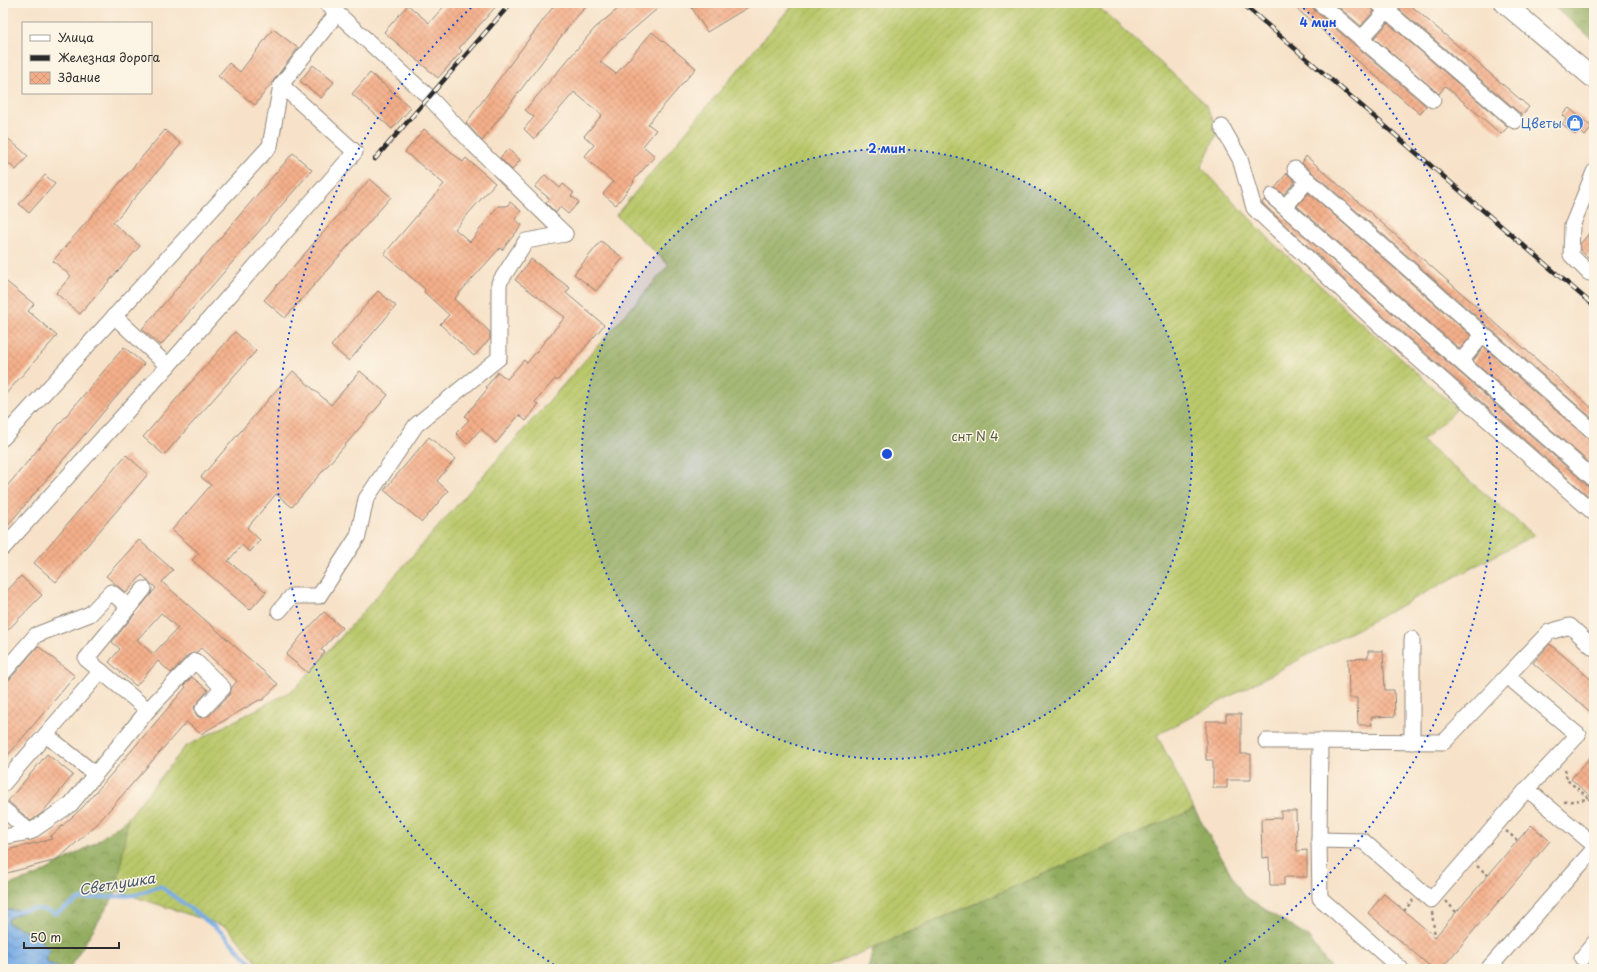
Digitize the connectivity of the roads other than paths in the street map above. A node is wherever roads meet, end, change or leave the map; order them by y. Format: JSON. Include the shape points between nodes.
{"nodes":[{"id":1,"x":326,"y":3,"type":"edge"},
{"id":2,"x":1320,"y":3,"type":"edge"},
{"id":3,"x":1504,"y":3,"type":"edge"},
{"id":4,"x":1386,"y":5,"type":"edge"},
{"id":5,"x":337,"y":13,"type":"junction"},
{"id":6,"x":1361,"y":39,"type":"junction"},
{"id":7,"x":1594,"y":79,"type":"edge"},
{"id":8,"x":281,"y":85,"type":"junction"},
{"id":9,"x":1433,"y":100,"type":"dead end"},
{"id":10,"x":1515,"y":121,"type":"dead end"},
{"id":11,"x":1222,"y":126,"type":"dead end"},
{"id":12,"x":1295,"y":169,"type":"dead end"},
{"id":13,"x":1594,"y":172,"type":"edge"},
{"id":14,"x":1308,"y":180,"type":"junction"},
{"id":15,"x":1272,"y":196,"type":"dead end"},
{"id":16,"x":1285,"y":207,"type":"junction"},
{"id":17,"x":1594,"y":267,"type":"edge"},
{"id":18,"x":114,"y":316,"type":"junction"},
{"id":19,"x":1483,"y":335,"type":"junction"},
{"id":20,"x":1461,"y":362,"type":"junction"},
{"id":21,"x":168,"y":366,"type":"junction"},
{"id":22,"x":1594,"y":432,"type":"edge"},
{"id":23,"x":3,"y":438,"type":"edge"},
{"id":24,"x":1594,"y":479,"type":"edge"},
{"id":25,"x":1594,"y":514,"type":"edge"},
{"id":26,"x":3,"y":548,"type":"edge"},
{"id":27,"x":144,"y":589,"type":"dead end"},
{"id":28,"x":129,"y":607,"type":"junction"},
{"id":29,"x":279,"y":611,"type":"dead end"},
{"id":30,"x":1412,"y":639,"type":"dead end"},
{"id":31,"x":1594,"y":648,"type":"edge"},
{"id":32,"x":102,"y":671,"type":"junction"},
{"id":33,"x":3,"y":673,"type":"edge"},
{"id":34,"x":1507,"y":676,"type":"junction"},
{"id":35,"x":202,"y":709,"type":"dead end"},
{"id":36,"x":148,"y":710,"type":"junction"},
{"id":37,"x":46,"y":735,"type":"junction"},
{"id":38,"x":1266,"y":741,"type":"dead end"},
{"id":39,"x":1320,"y":741,"type":"junction"},
{"id":40,"x":1412,"y":742,"type":"junction"},
{"id":41,"x":95,"y":774,"type":"junction"},
{"id":42,"x":3,"y":784,"type":"edge"},
{"id":43,"x":1527,"y":789,"type":"junction"},
{"id":44,"x":3,"y":809,"type":"edge"},
{"id":45,"x":30,"y":832,"type":"junction"},
{"id":46,"x":3,"y":837,"type":"edge"},
{"id":47,"x":1320,"y":840,"type":"junction"},
{"id":48,"x":1594,"y":845,"type":"edge"},
{"id":49,"x":1594,"y":849,"type":"edge"},
{"id":50,"x":1594,"y":944,"type":"edge"},
{"id":51,"x":1582,"y":958,"type":"dead end"},
{"id":52,"x":1401,"y":969,"type":"edge"},
{"id":53,"x":1488,"y":969,"type":"edge"}],
"edges":[{"from":1,"to":5,"type":"lane"},
{"from":2,"to":6,"type":"lane"},
{"from":3,"to":7,"type":"main road"},
{"from":4,"to":6,"type":"lane"},
{"from":4,"to":10,"type":"lane"},
{"from":5,"to":8,"type":"lane"},
{"from":5,"to":29,"type":"lane","via":[[429,96],[474,145],[565,234],[526,241],[499,283],[499,358],[416,425],[366,499],[358,536],[319,596],[292,596]]},
{"from":6,"to":9,"type":"lane"},
{"from":8,"to":18,"type":"lane","via":[[270,146]]},
{"from":8,"to":21,"type":"lane","via":[[355,152]]},
{"from":11,"to":25,"type":"lane","via":[[1240,159],[1254,208],[1374,320]]},
{"from":12,"to":14,"type":"lane"},
{"from":13,"to":17,"type":"lane","via":[[1572,226],[1571,255],[1589,273]]},
{"from":14,"to":16,"type":"lane"},
{"from":14,"to":19,"type":"lane"},
{"from":15,"to":16,"type":"lane"},
{"from":16,"to":20,"type":"lane"},
{"from":18,"to":21,"type":"lane"},
{"from":18,"to":23,"type":"lane"},
{"from":19,"to":20,"type":"lane"},
{"from":19,"to":22,"type":"lane"},
{"from":20,"to":24,"type":"lane"},
{"from":21,"to":26,"type":"lane"},
{"from":27,"to":28,"type":"lane"},
{"from":28,"to":32,"type":"lane","via":[[86,659]]},
{"from":28,"to":33,"type":"lane","via":[[111,592],[90,614],[36,635]]},
{"from":30,"to":40,"type":"lane"},
{"from":31,"to":34,"type":"lane","via":[[1570,626],[1549,632]]},
{"from":32,"to":36,"type":"lane"},
{"from":32,"to":37,"type":"lane"},
{"from":34,"to":40,"type":"lane","via":[[1444,742]]},
{"from":34,"to":43,"type":"lane","via":[[1578,735]]},
{"from":35,"to":36,"type":"lane","via":[[223,688],[195,661]]},
{"from":36,"to":41,"type":"lane"},
{"from":37,"to":41,"type":"lane"},
{"from":37,"to":42,"type":"lane"},
{"from":38,"to":39,"type":"lane"},
{"from":39,"to":40,"type":"lane"},
{"from":39,"to":47,"type":"lane"},
{"from":41,"to":45,"type":"lane","via":[[71,804]]},
{"from":43,"to":47,"type":"lane","via":[[1431,900],[1363,841]]},
{"from":43,"to":48,"type":"lane"},
{"from":44,"to":45,"type":"lane"},
{"from":45,"to":46,"type":"lane"},
{"from":47,"to":52,"type":"lane","via":[[1320,898]]},
{"from":49,"to":53,"type":"lane"},
{"from":50,"to":51,"type":"lane"}]}
